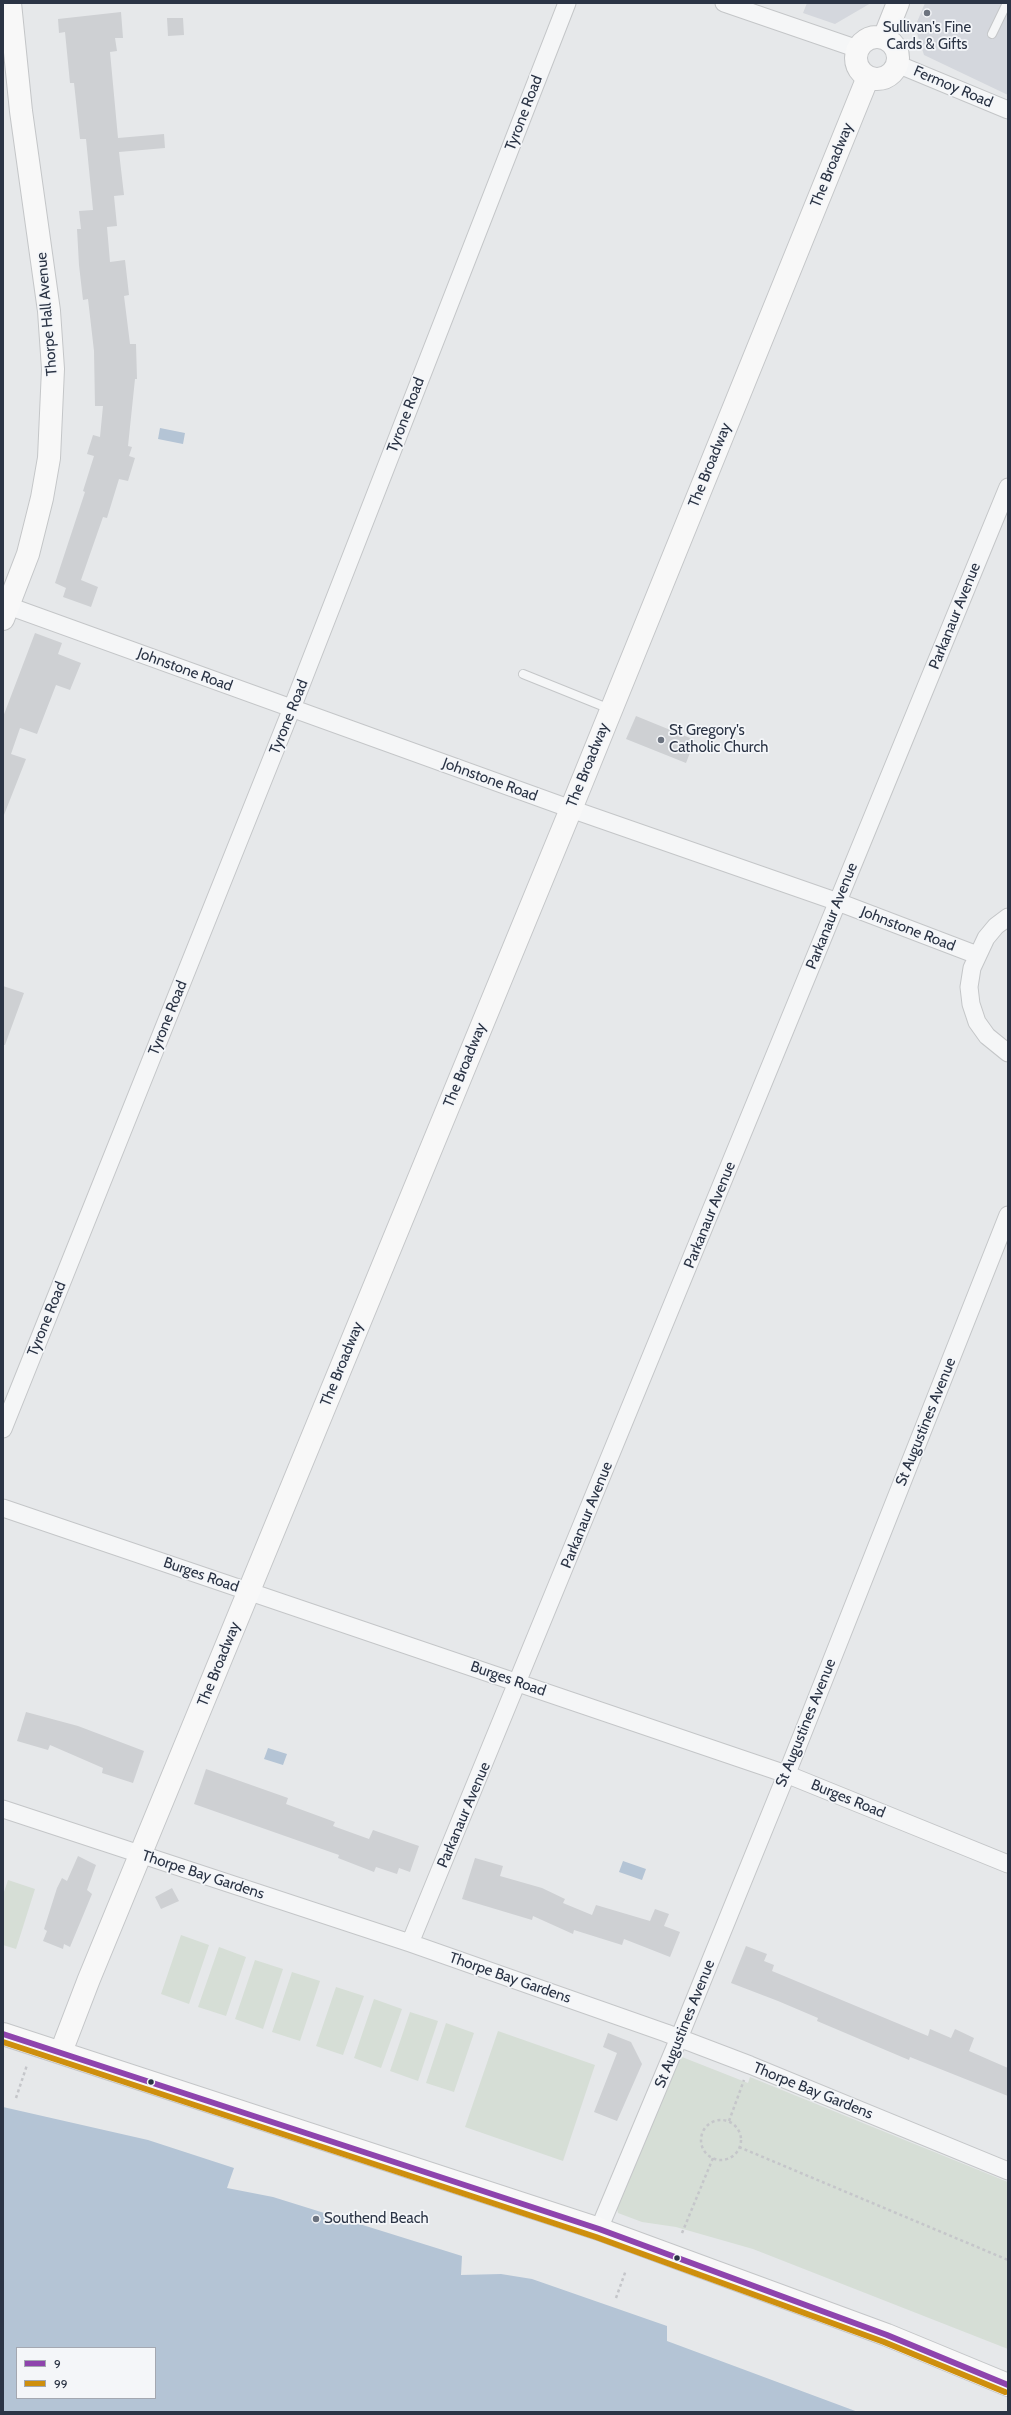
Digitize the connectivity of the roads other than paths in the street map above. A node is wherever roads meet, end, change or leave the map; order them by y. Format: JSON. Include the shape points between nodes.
{"nodes":[{"id":1,"x":10,"y":3,"type":"edge"},
{"id":2,"x":567,"y":3,"type":"edge"},
{"id":3,"x":724,"y":3,"type":"edge"},
{"id":4,"x":898,"y":3,"type":"edge"},
{"id":5,"x":1007,"y":3,"type":"edge"},
{"id":6,"x":756,"y":8,"type":"edge"},
{"id":7,"x":992,"y":34,"type":"dead end"},
{"id":8,"x":884,"y":38,"type":"junction"},
{"id":9,"x":858,"y":49,"type":"junction"},
{"id":10,"x":897,"y":64,"type":"junction"},
{"id":11,"x":868,"y":77,"type":"junction"},
{"id":12,"x":1008,"y":110,"type":"edge"},
{"id":13,"x":1008,"y":487,"type":"edge"},
{"id":14,"x":5,"y":609,"type":"edge"},
{"id":15,"x":523,"y":674,"type":"dead end"},
{"id":16,"x":292,"y":708,"type":"junction"},
{"id":17,"x":610,"y":709,"type":"junction"},
{"id":18,"x":571,"y":809,"type":"junction"},
{"id":19,"x":838,"y":902,"type":"junction"},
{"id":20,"x":1008,"y":917,"type":"edge"},
{"id":21,"x":977,"y":955,"type":"junction"},
{"id":22,"x":1008,"y":1053,"type":"edge"},
{"id":23,"x":1008,"y":1216,"type":"edge"},
{"id":24,"x":3,"y":1428,"type":"edge"},
{"id":25,"x":3,"y":1508,"type":"edge"},
{"id":26,"x":249,"y":1591,"type":"junction"},
{"id":27,"x":519,"y":1682,"type":"junction"},
{"id":28,"x":786,"y":1774,"type":"junction"},
{"id":29,"x":3,"y":1809,"type":"edge"},
{"id":30,"x":141,"y":1855,"type":"junction"},
{"id":31,"x":1008,"y":1864,"type":"edge"},
{"id":32,"x":410,"y":1943,"type":"junction"},
{"id":33,"x":3,"y":2034,"type":"edge"},
{"id":34,"x":679,"y":2038,"type":"junction"},
{"id":35,"x":61,"y":2052,"type":"junction"},
{"id":36,"x":1008,"y":2171,"type":"edge"},
{"id":37,"x":598,"y":2229,"type":"junction"},
{"id":38,"x":1008,"y":2385,"type":"edge"}],
"edges":[{"from":1,"to":14,"type":"street","name":"Thorpe Hall Avenue","via":[[21,111],[49,311],[53,369],[50,443],[42,498],[28,554]]},
{"from":2,"to":16,"type":"street","name":"Tyrone Road"},
{"from":3,"to":6,"type":"street"},
{"from":4,"to":8,"type":"street"},
{"from":5,"to":7,"type":"lane"},
{"from":6,"to":9,"type":"street"},
{"from":8,"to":9,"type":"street","via":[[868,38]]},
{"from":8,"to":10,"type":"street","via":[[892,43],[897,51]]},
{"from":9,"to":11,"type":"street","via":[[856,60],[859,68]]},
{"from":10,"to":11,"type":"street","via":[[890,74],[882,78]]},
{"from":10,"to":12,"type":"street","name":"Fermoy Road"},
{"from":11,"to":17,"type":"street","name":"The Broadway"},
{"from":13,"to":19,"type":"street","name":"Parkanaur Avenue"},
{"from":14,"to":16,"type":"street","name":"Johnstone Road"},
{"from":15,"to":17,"type":"lane"},
{"from":16,"to":18,"type":"street","name":"Johnstone Road"},
{"from":16,"to":24,"type":"street","name":"Tyrone Road"},
{"from":17,"to":18,"type":"street","name":"The Broadway"},
{"from":18,"to":19,"type":"street","name":"Johnstone Road"},
{"from":18,"to":26,"type":"street","name":"The Broadway"},
{"from":19,"to":21,"type":"street","name":"Johnstone Road"},
{"from":19,"to":27,"type":"street","name":"Parkanaur Avenue"},
{"from":20,"to":21,"type":"street","via":[[986,938]]},
{"from":21,"to":22,"type":"street","via":[[972,968],[971,1004],[977,1022],[987,1036]]},
{"from":23,"to":28,"type":"street","name":"St Augustines Avenue"},
{"from":25,"to":26,"type":"street","name":"Burges Road"},
{"from":26,"to":27,"type":"street","name":"Burges Road"},
{"from":26,"to":30,"type":"street","name":"The Broadway"},
{"from":27,"to":28,"type":"street","name":"Burges Road"},
{"from":27,"to":32,"type":"street","name":"Parkanaur Avenue"},
{"from":28,"to":31,"type":"street","name":"Burges Road"},
{"from":28,"to":34,"type":"street","name":"St Augustines Avenue"},
{"from":29,"to":30,"type":"street","name":"Thorpe Bay Gardens"},
{"from":30,"to":32,"type":"street","name":"Thorpe Bay Gardens"},
{"from":30,"to":35,"type":"street","name":"The Broadway"},
{"from":32,"to":34,"type":"street","name":"Thorpe Bay Gardens"},
{"from":33,"to":35,"type":"street"},
{"from":34,"to":36,"type":"street","name":"Thorpe Bay Gardens"},
{"from":34,"to":37,"type":"street","name":"St Augustines Avenue"},
{"from":35,"to":37,"type":"street"},
{"from":37,"to":38,"type":"street","via":[[887,2335]]}]}
